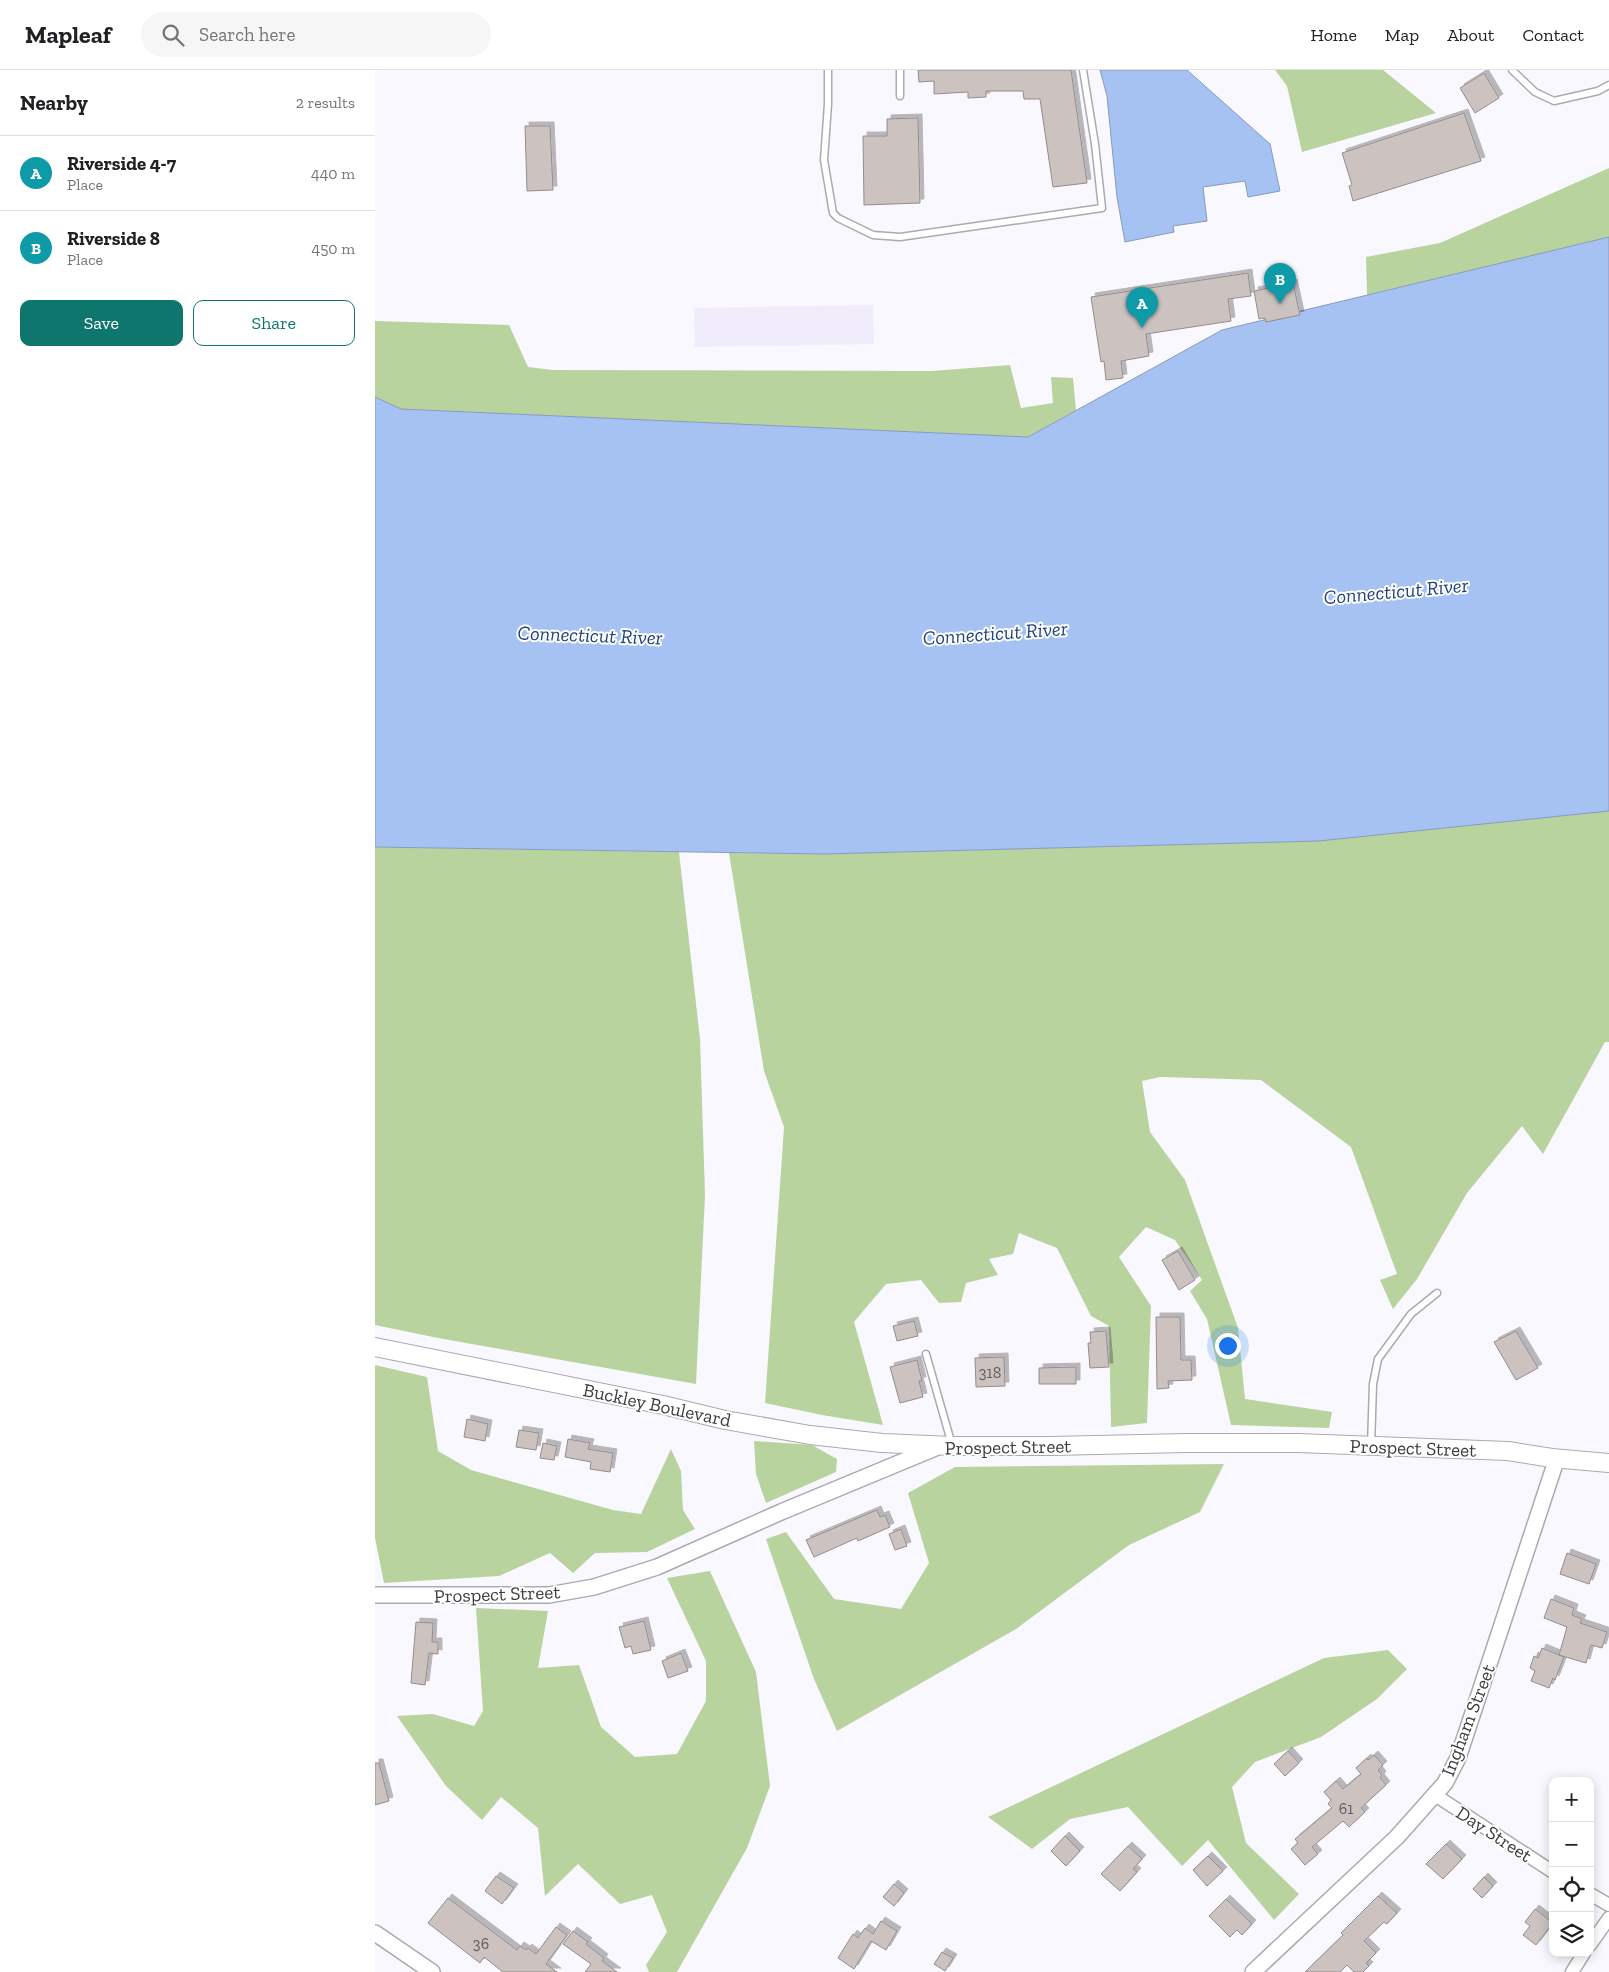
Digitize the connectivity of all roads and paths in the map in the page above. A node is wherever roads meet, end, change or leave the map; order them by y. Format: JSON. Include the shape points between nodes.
{"nodes":[{"id":1,"x":828,"y":70,"type":"edge"},
{"id":2,"x":900,"y":70,"type":"edge"},
{"id":3,"x":1083,"y":70,"type":"edge"},
{"id":4,"x":1512,"y":70,"type":"edge"},
{"id":5,"x":1609,"y":85,"type":"edge"},
{"id":6,"x":900,"y":96,"type":"dead end"},
{"id":7,"x":1437,"y":1293,"type":"dead end"},
{"id":8,"x":375,"y":1347,"type":"edge"},
{"id":9,"x":926,"y":1354,"type":"dead end"},
{"id":10,"x":947,"y":1446,"type":"junction"},
{"id":11,"x":1371,"y":1447,"type":"junction"},
{"id":12,"x":1557,"y":1458,"type":"junction"},
{"id":13,"x":1609,"y":1463,"type":"edge"},
{"id":14,"x":375,"y":1595,"type":"edge"},
{"id":15,"x":1435,"y":1795,"type":"junction"},
{"id":16,"x":1549,"y":1869,"type":"edge"},
{"id":17,"x":1594,"y":1896,"type":"edge"},
{"id":18,"x":1609,"y":1905,"type":"edge"},
{"id":19,"x":1609,"y":1918,"type":"edge"},
{"id":20,"x":375,"y":1933,"type":"edge"},
{"id":21,"x":1594,"y":1939,"type":"edge"},
{"id":22,"x":1582,"y":1957,"type":"edge"},
{"id":23,"x":432,"y":1972,"type":"edge"},
{"id":24,"x":1253,"y":1972,"type":"edge"},
{"id":25,"x":1572,"y":1972,"type":"edge"}],
"edges":[{"from":1,"to":3,"type":"lane","via":[[824,160],[833,213],[873,235],[900,237],[1102,208]]},
{"from":2,"to":6,"type":"lane"},
{"from":4,"to":5,"type":"lane","via":[[1535,92],[1554,101]]},
{"from":7,"to":11,"type":"lane","via":[[1411,1314],[1378,1359],[1373,1384]]},
{"from":8,"to":10,"type":"main road","name":"Buckley Boulevard","via":[[810,1435]]},
{"from":9,"to":10,"type":"lane"},
{"from":10,"to":11,"type":"main road","name":"Prospect Street","via":[[1298,1443]]},
{"from":10,"to":14,"type":"street","name":"Prospect Street","via":[[781,1512],[657,1567],[594,1587],[549,1595]]},
{"from":11,"to":12,"type":"main road","name":"Prospect Street","via":[[1508,1451]]},
{"from":12,"to":13,"type":"main road","name":"Prospect Street"},
{"from":12,"to":15,"type":"street","name":"Ingham Street","via":[[1458,1758]]},
{"from":15,"to":16,"type":"street","name":"Day Street"},
{"from":15,"to":24,"type":"street","name":"Ingham Street","via":[[1397,1837]]},
{"from":17,"to":18,"type":"street"},
{"from":19,"to":21,"type":"street"},
{"from":20,"to":23,"type":"street"},
{"from":22,"to":25,"type":"street"}]}
